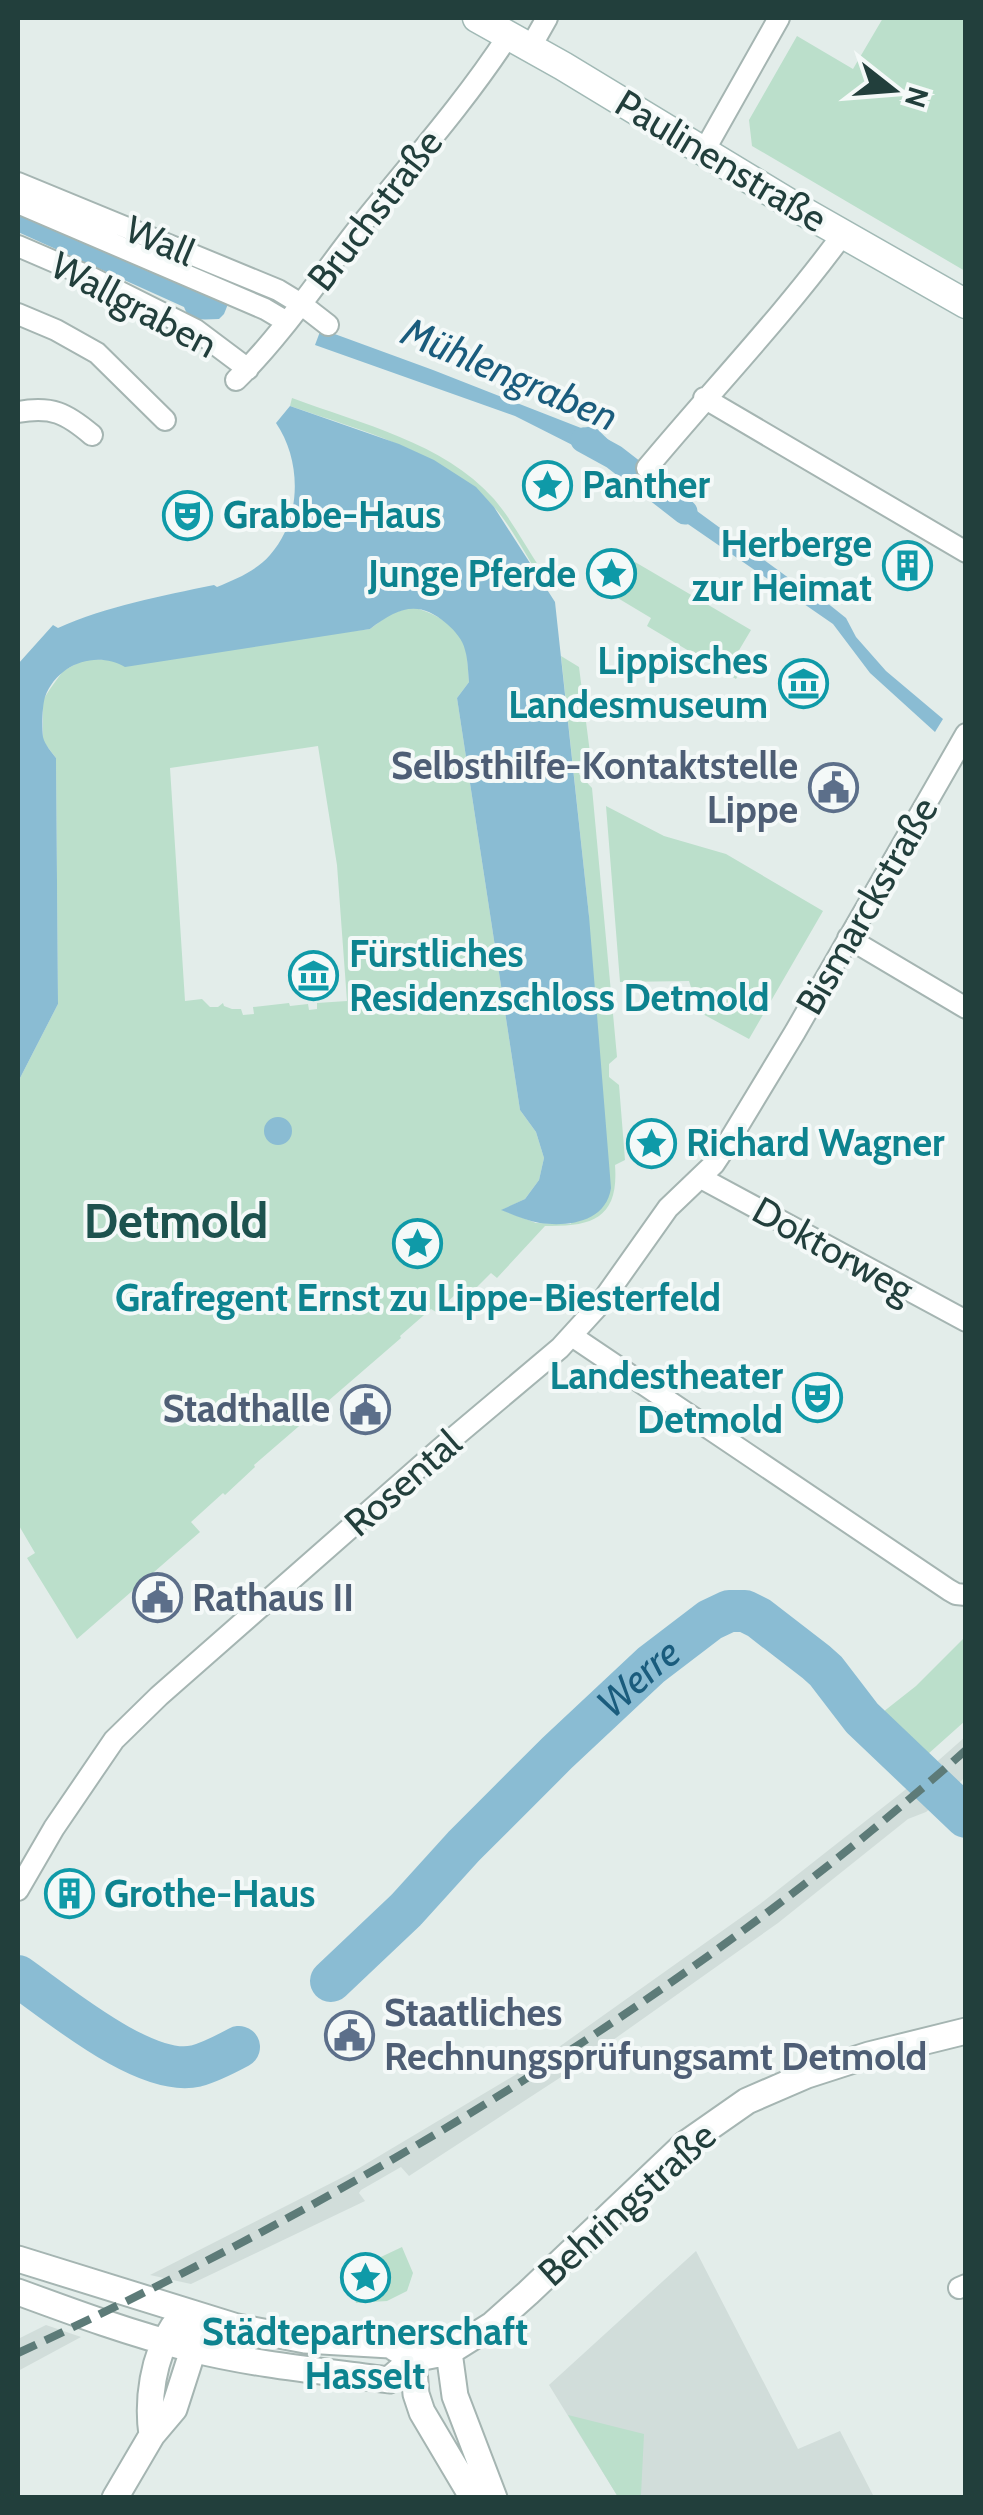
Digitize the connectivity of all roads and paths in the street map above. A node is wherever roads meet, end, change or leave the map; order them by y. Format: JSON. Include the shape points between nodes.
{"nodes":[{"id":1,"x":477,"y":18,"type":"edge"},
{"id":2,"x":547,"y":18,"type":"edge"},
{"id":3,"x":779,"y":18,"type":"edge"},
{"id":4,"x":519,"y":42,"type":"junction"},
{"id":5,"x":704,"y":151,"type":"junction"},
{"id":6,"x":18,"y":183,"type":"edge"},
{"id":7,"x":18,"y":203,"type":"edge"},
{"id":8,"x":844,"y":234,"type":"junction"},
{"id":9,"x":18,"y":246,"type":"edge"},
{"id":10,"x":301,"y":304,"type":"junction"},
{"id":11,"x":966,"y":304,"type":"edge"},
{"id":12,"x":18,"y":314,"type":"edge"},
{"id":13,"x":287,"y":322,"type":"junction"},
{"id":14,"x":328,"y":325,"type":"dead end"},
{"id":15,"x":242,"y":374,"type":"joint"},
{"id":16,"x":704,"y":398,"type":"junction"},
{"id":17,"x":18,"y":412,"type":"edge"},
{"id":18,"x":165,"y":420,"type":"dead end"},
{"id":19,"x":92,"y":435,"type":"dead end"},
{"id":20,"x":647,"y":468,"type":"dead end"},
{"id":21,"x":966,"y":552,"type":"edge"},
{"id":22,"x":966,"y":734,"type":"edge"},
{"id":23,"x":848,"y":938,"type":"junction"},
{"id":24,"x":966,"y":1008,"type":"edge"},
{"id":25,"x":701,"y":1178,"type":"junction"},
{"id":26,"x":966,"y":1322,"type":"edge"},
{"id":27,"x":572,"y":1336,"type":"junction"},
{"id":28,"x":964,"y":1596,"type":"edge"},
{"id":29,"x":18,"y":1890,"type":"edge"},
{"id":30,"x":966,"y":2031,"type":"edge"},
{"id":31,"x":18,"y":2259,"type":"edge"},
{"id":32,"x":18,"y":2292,"type":"edge"},
{"id":33,"x":188,"y":2313,"type":"junction"},
{"id":34,"x":165,"y":2342,"type":"junction"},
{"id":35,"x":193,"y":2350,"type":"junction"},
{"id":36,"x":449,"y":2352,"type":"junction"},
{"id":37,"x":413,"y":2358,"type":"junction"},
{"id":38,"x":152,"y":2435,"type":"junction"},
{"id":39,"x":115,"y":2498,"type":"edge"},
{"id":40,"x":474,"y":2498,"type":"edge"},
{"id":41,"x":494,"y":2498,"type":"edge"}],
"edges":[{"from":1,"to":4,"type":"main road","name":"Paulinenstraße"},
{"from":2,"to":4,"type":"street","name":"Bruchstraße"},
{"from":3,"to":5,"type":"street"},
{"from":4,"to":5,"type":"main road","name":"Paulinenstraße"},
{"from":4,"to":10,"type":"street","name":"Bruchstraße","via":[[478,82]]},
{"from":5,"to":8,"type":"main road","name":"Paulinenstraße"},
{"from":6,"to":10,"type":"street","name":"Wall"},
{"from":7,"to":13,"type":"street","name":"Wall"},
{"from":8,"to":11,"type":"main road","name":"Paulinenstraße"},
{"from":8,"to":16,"type":"street"},
{"from":9,"to":15,"type":"street","name":"Wallgraben","via":[[196,330]]},
{"from":10,"to":13,"type":"street","name":"Bruchstraße"},
{"from":10,"to":14,"type":"street","name":"Wall"},
{"from":12,"to":18,"type":"street","via":[[97,354]]},
{"from":13,"to":15,"type":"street","name":"Bruchstraße"},
{"from":16,"to":20,"type":"street"},
{"from":16,"to":21,"type":"street"},
{"from":17,"to":19,"type":"street","via":[[58,412]]},
{"from":22,"to":23,"type":"street","name":"Bismarckstraße"},
{"from":23,"to":24,"type":"street"},
{"from":23,"to":25,"type":"street","name":"Bismarckstraße"},
{"from":25,"to":26,"type":"street","name":"Doktorweg"},
{"from":25,"to":27,"type":"street","name":"Rosental","via":[[668,1208]]},
{"from":27,"to":28,"type":"street"},
{"from":27,"to":29,"type":"street","name":"Rosental","via":[[114,1740]]},
{"from":30,"to":36,"type":"street","name":"Behringstraße","via":[[869,2055],[747,2101],[684,2145],[528,2293]]},
{"from":31,"to":33,"type":"street"},
{"from":32,"to":34,"type":"street"},
{"from":33,"to":34,"type":"street"},
{"from":33,"to":35,"type":"street"},
{"from":33,"to":37,"type":"street","via":[[305,2340],[390,2345]]},
{"from":34,"to":35,"type":"street"},
{"from":34,"to":38,"type":"street","via":[[149,2402]]},
{"from":35,"to":37,"type":"street","via":[[388,2380]]},
{"from":35,"to":38,"type":"street","via":[[174,2409]]},
{"from":36,"to":37,"type":"street","name":"Behringstraße"},
{"from":36,"to":41,"type":"street","via":[[454,2396]]},
{"from":37,"to":40,"type":"street","via":[[422,2412]]},
{"from":38,"to":39,"type":"street"}]}
